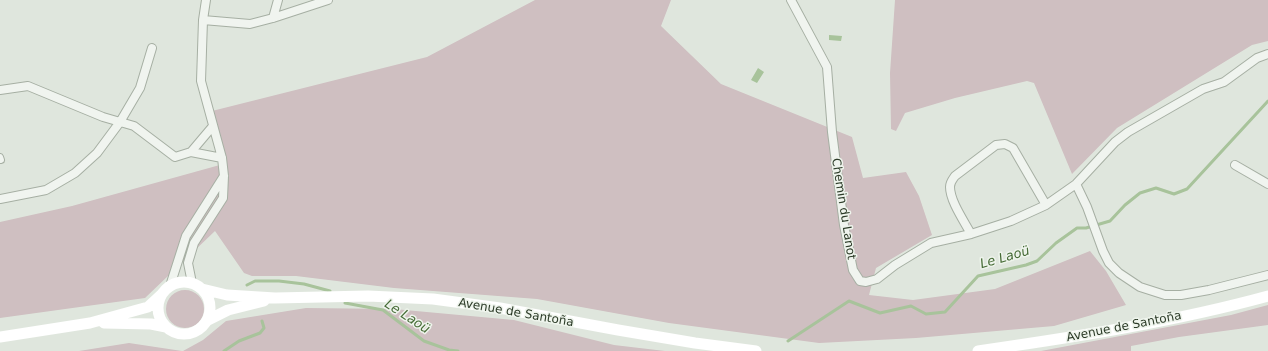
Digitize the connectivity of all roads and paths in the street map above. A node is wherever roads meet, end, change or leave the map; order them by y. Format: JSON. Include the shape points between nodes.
{"nodes":[{"id":1,"x":206,"y":0,"type":"edge"},
{"id":2,"x":278,"y":0,"type":"edge"},
{"id":3,"x":328,"y":0,"type":"edge"},
{"id":4,"x":791,"y":0,"type":"edge"},
{"id":5,"x":273,"y":18,"type":"junction"},
{"id":6,"x":203,"y":20,"type":"junction"},
{"id":7,"x":152,"y":48,"type":"dead end"},
{"id":8,"x":1268,"y":54,"type":"edge"},
{"id":9,"x":0,"y":90,"type":"edge"},
{"id":10,"x":120,"y":122,"type":"junction"},
{"id":11,"x":213,"y":126,"type":"junction"},
{"id":12,"x":191,"y":152,"type":"junction"},
{"id":13,"x":222,"y":158,"type":"junction"},
{"id":14,"x":1235,"y":166,"type":"dead end"},
{"id":15,"x":224,"y":176,"type":"junction"},
{"id":16,"x":1076,"y":184,"type":"junction"},
{"id":17,"x":1268,"y":184,"type":"edge"},
{"id":18,"x":0,"y":199,"type":"edge"},
{"id":19,"x":1046,"y":205,"type":"junction"},
{"id":20,"x":971,"y":234,"type":"junction"},
{"id":21,"x":1268,"y":275,"type":"edge"},
{"id":22,"x":192,"y":283,"type":"junction"},
{"id":23,"x":170,"y":286,"type":"junction"},
{"id":24,"x":202,"y":289,"type":"junction"},
{"id":25,"x":162,"y":295,"type":"junction"},
{"id":26,"x":1268,"y":296,"type":"edge"},
{"id":27,"x":275,"y":298,"type":"junction"},
{"id":28,"x":208,"y":320,"type":"junction"},
{"id":29,"x":90,"y":323,"type":"junction"},
{"id":30,"x":166,"y":327,"type":"junction"},
{"id":31,"x":0,"y":337,"type":"edge"},
{"id":32,"x":756,"y":351,"type":"edge"},
{"id":33,"x":978,"y":351,"type":"edge"}],
"edges":[{"from":1,"to":6,"type":"street"},
{"from":2,"to":5,"type":"street"},
{"from":3,"to":5,"type":"street"},
{"from":4,"to":20,"type":"street","name":"Chemin du Lanot","via":[[826,67],[844,225],[853,270],[860,281],[866,282],[877,278],[931,243]]},
{"from":5,"to":6,"type":"street","via":[[250,24]]},
{"from":6,"to":11,"type":"street","via":[[201,81]]},
{"from":7,"to":10,"type":"street","via":[[140,88]]},
{"from":8,"to":16,"type":"street","name":"Chemin du Lanot","via":[[1257,58],[1224,82],[1203,89],[1128,132],[1115,142]]},
{"from":9,"to":10,"type":"street","via":[[28,86],[103,118]]},
{"from":10,"to":12,"type":"street","via":[[134,126],[175,157]]},
{"from":10,"to":18,"type":"street","via":[[97,153],[75,174],[46,190]]},
{"from":11,"to":12,"type":"street"},
{"from":11,"to":13,"type":"street"},
{"from":12,"to":13,"type":"street"},
{"from":13,"to":15,"type":"street"},
{"from":14,"to":17,"type":"street"},
{"from":15,"to":22,"type":"street","via":[[223,198],[194,243],[188,263]]},
{"from":15,"to":23,"type":"street","via":[[186,236]]},
{"from":16,"to":19,"type":"street","name":"Chemin du Lanot"},
{"from":16,"to":21,"type":"street","via":[[1109,263],[1140,287],[1165,295],[1181,295]]},
{"from":19,"to":20,"type":"street","name":"Chemin du Lanot","via":[[1011,221]]},
{"from":19,"to":20,"type":"street","via":[[1013,148],[1006,144],[996,145],[955,176],[951,182],[952,198]]},
{"from":22,"to":23,"type":"main road","via":[[177,283]]},
{"from":22,"to":24,"type":"main road"},
{"from":23,"to":25,"type":"main road"},
{"from":24,"to":27,"type":"main road","name":"Avenue de Santoña","via":[[227,295]]},
{"from":24,"to":28,"type":"main road","via":[[210,303]]},
{"from":25,"to":29,"type":"main road","via":[[148,307]]},
{"from":25,"to":30,"type":"main road","via":[[158,312]]},
{"from":26,"to":33,"type":"main road","name":"Avenue de Santoña","via":[[1154,322]]},
{"from":27,"to":28,"type":"main road","name":"Avenue de Santoña","via":[[228,310]]},
{"from":27,"to":32,"type":"main road","name":"Avenue de Santoña","via":[[368,296],[433,299]]},
{"from":28,"to":30,"type":"main road","via":[[189,334],[173,332]]},
{"from":29,"to":30,"type":"main road","via":[[151,324]]},
{"from":29,"to":31,"type":"main road"}]}
